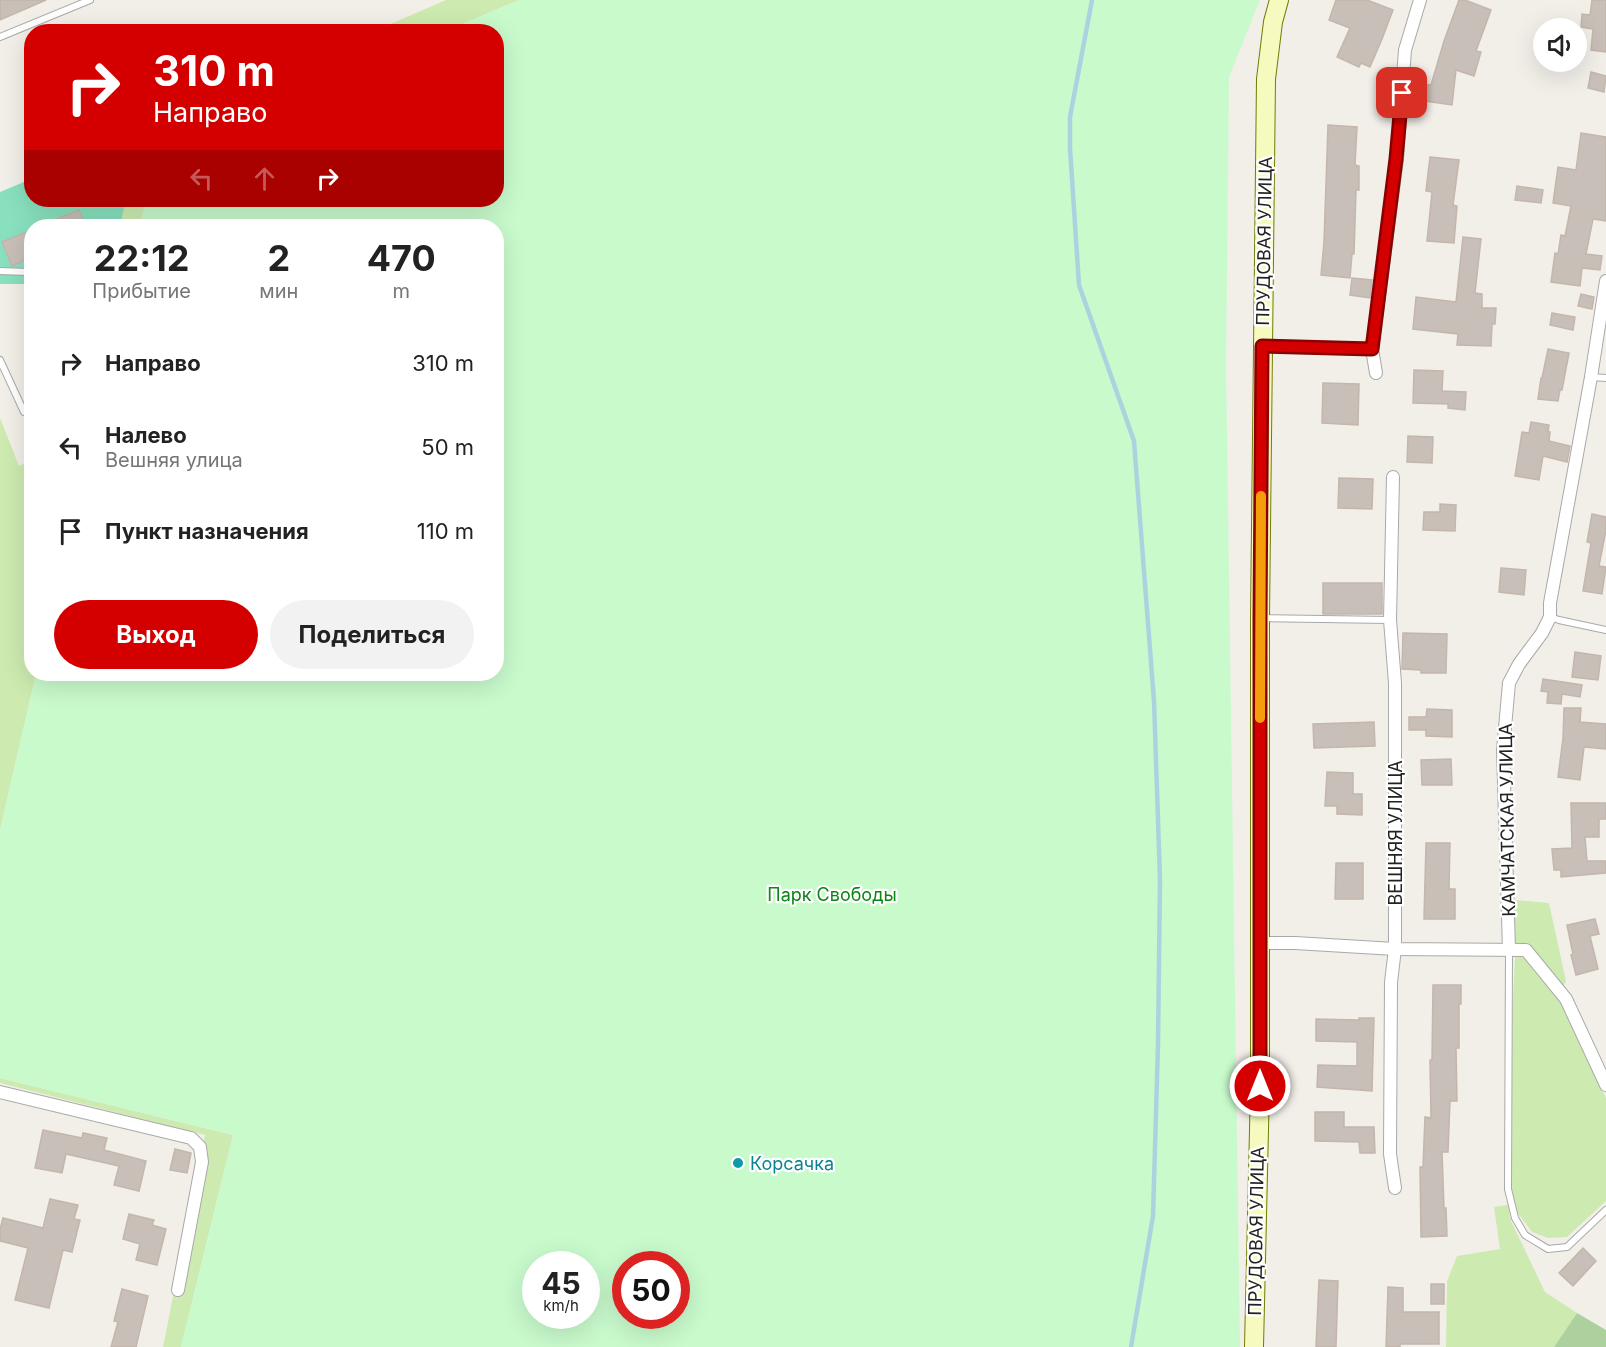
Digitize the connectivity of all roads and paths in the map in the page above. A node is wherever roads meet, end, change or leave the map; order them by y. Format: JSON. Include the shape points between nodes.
{"nodes":[{"id":1,"x":90,"y":0,"type":"edge"},
{"id":2,"x":1279,"y":0,"type":"edge"},
{"id":3,"x":1420,"y":0,"type":"edge"},
{"id":4,"x":32,"y":24,"type":"edge"},
{"id":5,"x":24,"y":27,"type":"edge"},
{"id":6,"x":0,"y":37,"type":"edge"},
{"id":7,"x":0,"y":271,"type":"edge"},
{"id":8,"x":24,"y":272,"type":"edge"},
{"id":9,"x":1606,"y":281,"type":"edge"},
{"id":10,"x":1262,"y":346,"type":"junction"},
{"id":11,"x":1372,"y":349,"type":"junction"},
{"id":12,"x":0,"y":360,"type":"edge"},
{"id":13,"x":1376,"y":373,"type":"dead end"},
{"id":14,"x":1591,"y":376,"type":"junction"},
{"id":15,"x":1606,"y":378,"type":"edge"},
{"id":16,"x":24,"y":412,"type":"edge"},
{"id":17,"x":1393,"y":477,"type":"dead end"},
{"id":18,"x":1550,"y":617,"type":"junction"},
{"id":19,"x":1260,"y":618,"type":"junction"},
{"id":20,"x":1390,"y":620,"type":"junction"},
{"id":21,"x":1606,"y":630,"type":"edge"},
{"id":22,"x":1260,"y":943,"type":"junction"},
{"id":23,"x":1395,"y":949,"type":"junction"},
{"id":24,"x":1509,"y":950,"type":"junction"},
{"id":25,"x":1606,"y":1085,"type":"edge"},
{"id":26,"x":0,"y":1092,"type":"edge"},
{"id":27,"x":1395,"y":1188,"type":"dead end"},
{"id":28,"x":1606,"y":1210,"type":"edge"},
{"id":29,"x":178,"y":1290,"type":"dead end"},
{"id":30,"x":1254,"y":1347,"type":"edge"}],
"edges":[{"from":1,"to":4,"type":"lane"},
{"from":2,"to":10,"type":"main road","name":"ПРУДОВАЯ УЛИЦА","via":[[1266,79]]},
{"from":3,"to":11,"type":"street","via":[[1405,50],[1396,159]]},
{"from":5,"to":6,"type":"lane"},
{"from":7,"to":8,"type":"lane"},
{"from":9,"to":14,"type":"street","name":"КАМЧАТСКАЯ УЛИЦА"},
{"from":10,"to":11,"type":"street"},
{"from":10,"to":19,"type":"main road","name":"ПРУДОВАЯ УЛИЦА"},
{"from":11,"to":13,"type":"street"},
{"from":12,"to":16,"type":"lane"},
{"from":14,"to":15,"type":"lane"},
{"from":14,"to":18,"type":"street","name":"КАМЧАТСКАЯ УЛИЦА"},
{"from":17,"to":20,"type":"street","name":"ВЕШНЯЯ УЛИЦА"},
{"from":18,"to":21,"type":"lane"},
{"from":18,"to":24,"type":"street","name":"КАМЧАТСКАЯ УЛИЦА","via":[[1509,683],[1503,750]]},
{"from":19,"to":20,"type":"lane"},
{"from":19,"to":22,"type":"main road","name":"ПРУДОВАЯ УЛИЦА"},
{"from":20,"to":23,"type":"street","name":"ВЕШНЯЯ УЛИЦА","via":[[1395,682]]},
{"from":22,"to":23,"type":"street"},
{"from":22,"to":30,"type":"main road","name":"ПРУДОВАЯ УЛИЦА"},
{"from":23,"to":24,"type":"street"},
{"from":23,"to":27,"type":"street","name":"ВЕШНЯЯ УЛИЦА","via":[[1391,982],[1390,1154]]},
{"from":24,"to":25,"type":"street","via":[[1526,950],[1566,999]]},
{"from":24,"to":28,"type":"lane","via":[[1508,1189],[1515,1218],[1525,1235],[1548,1249],[1567,1247]]},
{"from":26,"to":29,"type":"street","via":[[191,1138],[200,1147],[202,1162]]}]}
